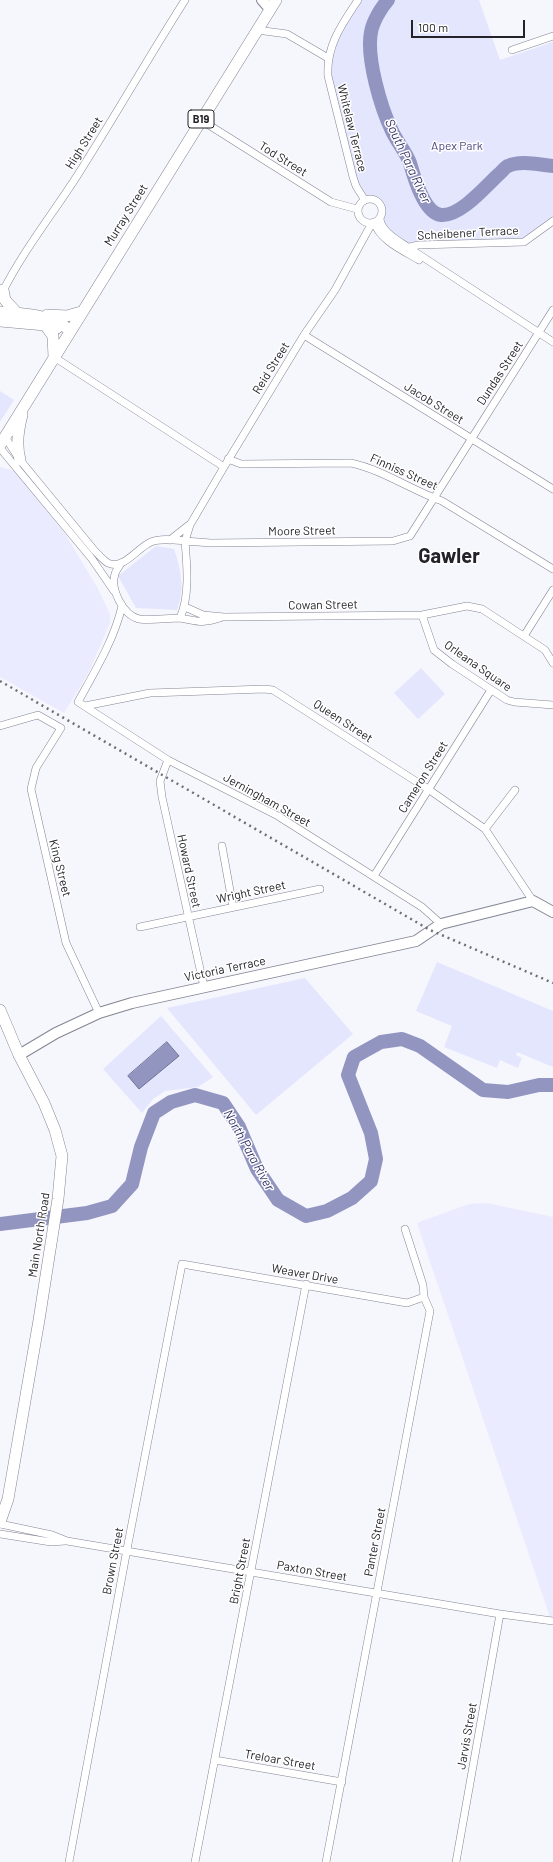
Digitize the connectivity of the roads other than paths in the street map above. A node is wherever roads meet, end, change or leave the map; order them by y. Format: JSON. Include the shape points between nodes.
{"nodes":[{"id":1,"x":185,"y":0,"type":"edge"},
{"id":2,"x":262,"y":0,"type":"edge"},
{"id":3,"x":358,"y":0,"type":"edge"},
{"id":4,"x":273,"y":5,"type":"edge"},
{"id":5,"x":257,"y":30,"type":"junction"},
{"id":6,"x":553,"y":36,"type":"edge"},
{"id":7,"x":512,"y":50,"type":"dead end"},
{"id":8,"x":328,"y":58,"type":"junction"},
{"id":9,"x":201,"y":120,"type":"junction"},
{"id":10,"x":364,"y":199,"type":"junction"},
{"id":11,"x":357,"y":209,"type":"junction"},
{"id":12,"x":375,"y":221,"type":"junction"},
{"id":13,"x":553,"y":221,"type":"edge"},
{"id":14,"x":405,"y":249,"type":"junction"},
{"id":15,"x":2,"y":293,"type":"edge"},
{"id":16,"x":553,"y":310,"type":"edge"},
{"id":17,"x":0,"y":312,"type":"edge"},
{"id":18,"x":81,"y":312,"type":"junction"},
{"id":19,"x":17,"y":313,"type":"junction"},
{"id":20,"x":43,"y":320,"type":"junction"},
{"id":21,"x":0,"y":321,"type":"edge"},
{"id":22,"x":69,"y":332,"type":"junction"},
{"id":23,"x":538,"y":333,"type":"junction"},
{"id":24,"x":304,"y":335,"type":"junction"},
{"id":25,"x":553,"y":342,"type":"edge"},
{"id":26,"x":54,"y":357,"type":"junction"},
{"id":27,"x":24,"y":406,"type":"junction"},
{"id":28,"x":471,"y":438,"type":"junction"},
{"id":29,"x":2,"y":443,"type":"edge"},
{"id":30,"x":0,"y":458,"type":"edge"},
{"id":31,"x":14,"y":459,"type":"junction"},
{"id":32,"x":228,"y":459,"type":"junction"},
{"id":33,"x":224,"y":467,"type":"junction"},
{"id":34,"x":553,"y":489,"type":"edge"},
{"id":35,"x":434,"y":498,"type":"junction"},
{"id":36,"x":190,"y":525,"type":"junction"},
{"id":37,"x":170,"y":540,"type":"junction"},
{"id":38,"x":185,"y":541,"type":"junction"},
{"id":39,"x":394,"y":541,"type":"joint"},
{"id":40,"x":211,"y":543,"type":"junction"},
{"id":41,"x":186,"y":561,"type":"junction"},
{"id":42,"x":121,"y":563,"type":"junction"},
{"id":43,"x":553,"y":569,"type":"edge"},
{"id":44,"x":553,"y":590,"type":"edge"},
{"id":45,"x":116,"y":593,"type":"junction"},
{"id":46,"x":122,"y":606,"type":"junction"},
{"id":47,"x":185,"y":607,"type":"junction"},
{"id":48,"x":422,"y":615,"type":"junction"},
{"id":49,"x":224,"y":617,"type":"junction"},
{"id":50,"x":180,"y":618,"type":"junction"},
{"id":51,"x":524,"y":636,"type":"junction"},
{"id":52,"x":553,"y":663,"type":"edge"},
{"id":53,"x":491,"y":690,"type":"junction"},
{"id":54,"x":553,"y":705,"type":"edge"},
{"id":55,"x":85,"y":706,"type":"junction"},
{"id":56,"x":0,"y":726,"type":"edge"},
{"id":57,"x":168,"y":760,"type":"junction"},
{"id":58,"x":428,"y":789,"type":"junction"},
{"id":59,"x":515,"y":790,"type":"dead end"},
{"id":60,"x":485,"y":829,"type":"junction"},
{"id":61,"x":222,"y":846,"type":"dead end"},
{"id":62,"x":374,"y":876,"type":"junction"},
{"id":63,"x":320,"y":889,"type":"dead end"},
{"id":64,"x":534,"y":901,"type":"junction"},
{"id":65,"x":233,"y":907,"type":"junction"},
{"id":66,"x":553,"y":912,"type":"edge"},
{"id":67,"x":188,"y":916,"type":"junction"},
{"id":68,"x":441,"y":924,"type":"junction"},
{"id":69,"x":140,"y":927,"type":"dead end"},
{"id":70,"x":204,"y":987,"type":"junction"},
{"id":71,"x":0,"y":1010,"type":"edge"},
{"id":72,"x":99,"y":1013,"type":"junction"},
{"id":73,"x":19,"y":1055,"type":"junction"},
{"id":74,"x":405,"y":1229,"type":"dead end"},
{"id":75,"x":182,"y":1264,"type":"joint"},
{"id":76,"x":306,"y":1284,"type":"junction"},
{"id":77,"x":424,"y":1297,"type":"junction"},
{"id":78,"x":11,"y":1475,"type":"junction"},
{"id":79,"x":0,"y":1498,"type":"edge"},
{"id":80,"x":0,"y":1523,"type":"edge"},
{"id":81,"x":0,"y":1534,"type":"edge"},
{"id":82,"x":67,"y":1541,"type":"junction"},
{"id":83,"x":126,"y":1551,"type":"junction"},
{"id":84,"x":251,"y":1572,"type":"junction"},
{"id":85,"x":376,"y":1593,"type":"junction"},
{"id":86,"x":500,"y":1614,"type":"junction"},
{"id":87,"x":553,"y":1621,"type":"edge"},
{"id":88,"x":215,"y":1760,"type":"junction"},
{"id":89,"x":342,"y":1782,"type":"junction"},
{"id":90,"x":69,"y":1862,"type":"edge"},
{"id":91,"x":195,"y":1862,"type":"edge"},
{"id":92,"x":326,"y":1862,"type":"edge"},
{"id":93,"x":456,"y":1862,"type":"edge"}],
"edges":[{"from":1,"to":15,"type":"street","name":"High Street","via":[[77,176],[36,233]]},
{"from":2,"to":4,"type":"street"},
{"from":3,"to":8,"type":"street","name":"Whitelaw Terrace","via":[[333,41]]},
{"from":4,"to":5,"type":"main road","name":"Murray Street","number":"B19"},
{"from":5,"to":8,"type":"street","via":[[287,34]]},
{"from":5,"to":9,"type":"main road","name":"Murray Street","number":"B19"},
{"from":6,"to":7,"type":"street"},
{"from":8,"to":10,"type":"street","name":"Whitelaw Terrace","via":[[328,76],[352,177]]},
{"from":9,"to":11,"type":"street","name":"Tod Street","via":[[331,202]]},
{"from":9,"to":18,"type":"main road","name":"Murray Street","number":"B19"},
{"from":10,"to":11,"type":"street"},
{"from":10,"to":12,"type":"street","via":[[372,199],[380,204],[382,211]]},
{"from":11,"to":12,"type":"street","via":[[363,221]]},
{"from":12,"to":14,"type":"street"},
{"from":12,"to":24,"type":"street","name":"Reid Street","via":[[335,290]]},
{"from":13,"to":14,"type":"street","name":"Scheibener Terrace","via":[[524,242],[418,245]]},
{"from":14,"to":23,"type":"street"},
{"from":15,"to":19,"type":"main road"},
{"from":16,"to":23,"type":"street","name":"Dundas Street"},
{"from":17,"to":19,"type":"main road"},
{"from":18,"to":20,"type":"main road"},
{"from":18,"to":22,"type":"main road","name":"Murray Street","number":"B19"},
{"from":19,"to":20,"type":"main road"},
{"from":20,"to":21,"type":"main road"},
{"from":20,"to":22,"type":"main road"},
{"from":20,"to":26,"type":"main road","via":[[53,336]]},
{"from":22,"to":26,"type":"main road","name":"Murray Street"},
{"from":23,"to":25,"type":"street"},
{"from":23,"to":28,"type":"street","name":"Dundas Street"},
{"from":24,"to":28,"type":"street","name":"Jacob Street"},
{"from":24,"to":32,"type":"street","name":"Reid Street"},
{"from":26,"to":27,"type":"main road","name":"Murray Street"},
{"from":26,"to":33,"type":"street"},
{"from":27,"to":29,"type":"main road","name":"Murray Street"},
{"from":27,"to":31,"type":"main road"},
{"from":28,"to":34,"type":"street","name":"Jacob Street"},
{"from":28,"to":35,"type":"street","name":"Dundas Street"},
{"from":29,"to":31,"type":"street"},
{"from":29,"to":31,"type":"street"},
{"from":30,"to":31,"type":"street"},
{"from":31,"to":42,"type":"street","via":[[94,550],[107,562],[114,565]]},
{"from":31,"to":45,"type":"street"},
{"from":32,"to":33,"type":"street","name":"Reid Street"},
{"from":32,"to":35,"type":"street","name":"Finniss Street","via":[[241,464],[351,463],[364,466]]},
{"from":33,"to":36,"type":"street","name":"Reid Street"},
{"from":35,"to":39,"type":"street","name":"Dundas Street","via":[[410,536]]},
{"from":35,"to":43,"type":"street","name":"Finniss Street"},
{"from":36,"to":37,"type":"street","name":"Reid Street"},
{"from":36,"to":38,"type":"street","name":"Reid Street"},
{"from":37,"to":38,"type":"street"},
{"from":37,"to":42,"type":"street","via":[[146,544]]},
{"from":38,"to":40,"type":"street","name":"Moore Street"},
{"from":38,"to":41,"type":"street"},
{"from":39,"to":40,"type":"street","name":"Moore Street"},
{"from":40,"to":41,"type":"street","name":"Moore Street","via":[[198,544],[190,549]]},
{"from":41,"to":47,"type":"street"},
{"from":42,"to":45,"type":"street","via":[[114,576]]},
{"from":44,"to":51,"type":"street"},
{"from":45,"to":46,"type":"street"},
{"from":46,"to":50,"type":"street","via":[[139,619]]},
{"from":46,"to":55,"type":"street","name":"Jerningham Street","via":[[119,620],[95,673],[78,702]]},
{"from":47,"to":49,"type":"street","name":"Cowan Street","via":[[202,615]]},
{"from":47,"to":50,"type":"street"},
{"from":48,"to":49,"type":"street","name":"Cowan Street"},
{"from":48,"to":51,"type":"street","via":[[474,606]]},
{"from":48,"to":53,"type":"street","name":"Orleana Square","via":[[434,650]]},
{"from":49,"to":50,"type":"street","name":"Cowan Street","via":[[207,622]]},
{"from":51,"to":52,"type":"street","via":[[546,650]]},
{"from":53,"to":54,"type":"street","name":"Orleana Square","via":[[514,702]]},
{"from":53,"to":58,"type":"street","name":"Cameron Street"},
{"from":55,"to":57,"type":"street","name":"Jerningham Street"},
{"from":55,"to":58,"type":"street","name":"Queen Street","via":[[150,693],[273,690]]},
{"from":56,"to":72,"type":"street","name":"King Street","via":[[38,715],[61,728],[36,768],[30,789],[66,943]]},
{"from":57,"to":62,"type":"street","name":"Jerningham Street","via":[[278,816]]},
{"from":57,"to":67,"type":"street","name":"Howard Street","via":[[160,781],[162,797]]},
{"from":58,"to":60,"type":"street","name":"Queen Street"},
{"from":58,"to":62,"type":"street","name":"Cameron Street"},
{"from":59,"to":60,"type":"street"},
{"from":60,"to":64,"type":"street","name":"Queen Street"},
{"from":61,"to":65,"type":"street"},
{"from":62,"to":68,"type":"street","name":"Jerningham Street","via":[[422,907]]},
{"from":63,"to":65,"type":"street","name":"Wright Street"},
{"from":64,"to":66,"type":"street"},
{"from":64,"to":68,"type":"street"},
{"from":65,"to":67,"type":"street","name":"Wright Street"},
{"from":67,"to":69,"type":"street","name":"Wright Street"},
{"from":67,"to":70,"type":"street","name":"Howard Street"},
{"from":68,"to":70,"type":"street","name":"Victoria Terrace","via":[[416,941]]},
{"from":70,"to":72,"type":"street","name":"Victoria Terrace","via":[[154,997]]},
{"from":71,"to":73,"type":"main road","name":"Main North Road"},
{"from":72,"to":73,"type":"street","name":"Victoria Terrace","via":[[56,1033]]},
{"from":73,"to":78,"type":"main road","name":"Main North Road","via":[[44,1103],[62,1156],[58,1199]]},
{"from":74,"to":77,"type":"street","name":"Panter Street","via":[[423,1285]]},
{"from":75,"to":76,"type":"street","name":"Weaver Drive"},
{"from":75,"to":83,"type":"street","name":"Brown Street"},
{"from":76,"to":77,"type":"street","name":"Weaver Drive","via":[[408,1303]]},
{"from":76,"to":84,"type":"street","name":"Bright Street"},
{"from":77,"to":85,"type":"street","name":"Panter Street","via":[[430,1311]]},
{"from":78,"to":79,"type":"main road","name":"Main North Road"},
{"from":78,"to":80,"type":"main road","name":"Main North Road","via":[[8,1499]]},
{"from":80,"to":82,"type":"street","name":"Paxton Street"},
{"from":81,"to":82,"type":"street","name":"Paxton Street","via":[[51,1542]]},
{"from":82,"to":83,"type":"street","name":"Paxton Street"},
{"from":83,"to":84,"type":"street","name":"Paxton Street"},
{"from":83,"to":90,"type":"street","name":"Brown Street"},
{"from":84,"to":85,"type":"street","name":"Paxton Street"},
{"from":84,"to":88,"type":"street","name":"Bright Street"},
{"from":85,"to":86,"type":"street","name":"Paxton Street"},
{"from":85,"to":89,"type":"street","name":"Panter Street"},
{"from":86,"to":87,"type":"street","name":"Paxton Street"},
{"from":86,"to":93,"type":"street","name":"Jarvis Street"},
{"from":88,"to":89,"type":"street","name":"Treloar Street"},
{"from":88,"to":91,"type":"street","name":"Bright Street"},
{"from":89,"to":92,"type":"street","name":"Panter Street"}]}
